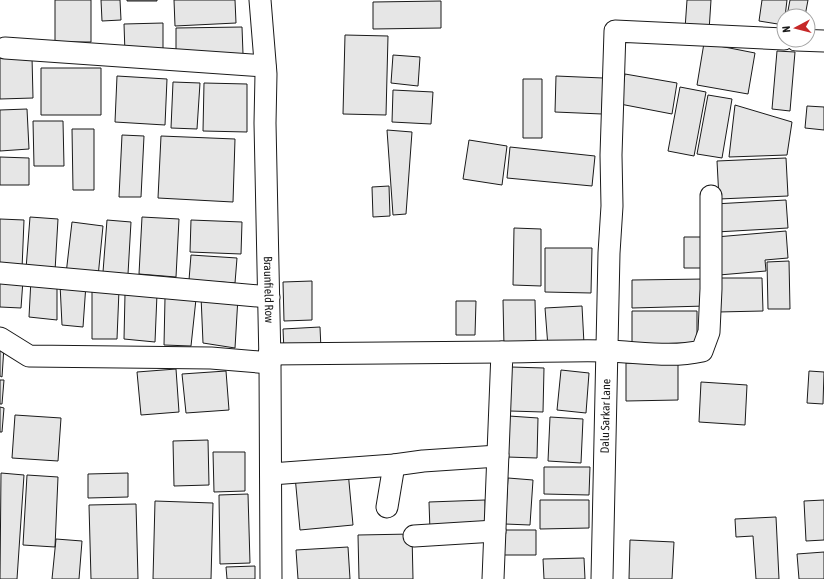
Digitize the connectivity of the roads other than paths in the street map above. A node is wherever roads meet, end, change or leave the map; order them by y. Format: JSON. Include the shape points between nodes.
{"nodes":[{"id":1,"x":260,"y":0,"type":"edge"},
{"id":2,"x":776,"y":39,"type":"edge"},
{"id":3,"x":5,"y":48,"type":"dead end"},
{"id":4,"x":265,"y":66,"type":"junction"},
{"id":5,"x":711,"y":196,"type":"dead end"},
{"id":6,"x":0,"y":273,"type":"edge"},
{"id":7,"x":269,"y":297,"type":"junction"},
{"id":8,"x":0,"y":338,"type":"edge"},
{"id":9,"x":607,"y":351,"type":"junction"},
{"id":10,"x":502,"y":352,"type":"junction"},
{"id":11,"x":270,"y":359,"type":"junction"},
{"id":12,"x":498,"y":456,"type":"junction"},
{"id":13,"x":394,"y":464,"type":"junction"},
{"id":14,"x":271,"y":474,"type":"junction"},
{"id":15,"x":387,"y":507,"type":"dead end"},
{"id":16,"x":495,"y":531,"type":"junction"},
{"id":17,"x":414,"y":536,"type":"dead end"},
{"id":18,"x":271,"y":579,"type":"edge"},
{"id":19,"x":493,"y":579,"type":"edge"},
{"id":20,"x":602,"y":579,"type":"edge"}],
"edges":[{"from":1,"to":4,"type":"street","name":"Braunfield Row"},
{"from":2,"to":9,"type":"street","name":"Dalu Sarkar Lane","via":[[615,31]]},
{"from":3,"to":4,"type":"street"},
{"from":4,"to":7,"type":"street","name":"Braunfield Row"},
{"from":5,"to":9,"type":"street","via":[[709,332],[702,351],[687,354],[649,354]]},
{"from":6,"to":7,"type":"street"},
{"from":7,"to":11,"type":"street","name":"Braunfield Row"},
{"from":8,"to":11,"type":"street","via":[[29,356]]},
{"from":9,"to":10,"type":"street"},
{"from":9,"to":20,"type":"street","name":"Dalu Sarkar Lane"},
{"from":10,"to":11,"type":"street"},
{"from":10,"to":12,"type":"street"},
{"from":11,"to":14,"type":"street","name":"Braunfield Row"},
{"from":12,"to":13,"type":"street"},
{"from":12,"to":16,"type":"street"},
{"from":13,"to":14,"type":"street"},
{"from":13,"to":15,"type":"street"},
{"from":14,"to":18,"type":"street","name":"Braunfield Row"},
{"from":16,"to":17,"type":"street"},
{"from":16,"to":19,"type":"street"}]}
